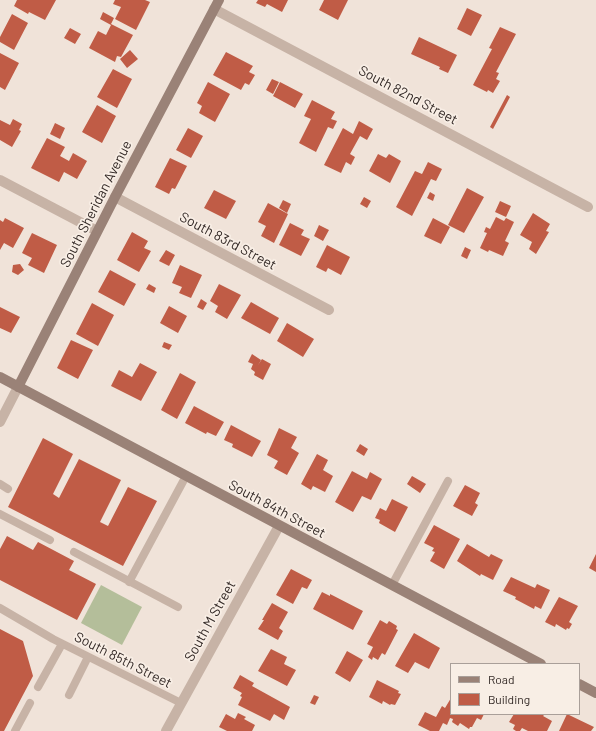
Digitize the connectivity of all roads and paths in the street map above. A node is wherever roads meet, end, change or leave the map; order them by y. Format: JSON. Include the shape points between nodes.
{"nodes":[{"id":1,"x":217,"y":4,"type":"edge"},
{"id":2,"x":0,"y":180,"type":"edge"},
{"id":3,"x":115,"y":197,"type":"junction"},
{"id":4,"x":588,"y":207,"type":"dead end"},
{"id":5,"x":97,"y":231,"type":"junction"},
{"id":6,"x":329,"y":310,"type":"dead end"},
{"id":7,"x":0,"y":377,"type":"edge"},
{"id":8,"x":18,"y":387,"type":"junction"},
{"id":9,"x":0,"y":422,"type":"edge"},
{"id":10,"x":186,"y":476,"type":"junction"},
{"id":11,"x":448,"y":480,"type":"dead end"},
{"id":12,"x":0,"y":484,"type":"edge"},
{"id":13,"x":8,"y":489,"type":"dead end"},
{"id":14,"x":0,"y":514,"type":"edge"},
{"id":15,"x":279,"y":526,"type":"junction"},
{"id":16,"x":50,"y":540,"type":"dead end"},
{"id":17,"x":74,"y":552,"type":"dead end"},
{"id":18,"x":129,"y":582,"type":"junction"},
{"id":19,"x":392,"y":585,"type":"junction"},
{"id":20,"x":178,"y":607,"type":"dead end"},
{"id":21,"x":0,"y":608,"type":"edge"},
{"id":22,"x":62,"y":644,"type":"junction"},
{"id":23,"x":88,"y":657,"type":"junction"},
{"id":24,"x":539,"y":663,"type":"edge"},
{"id":25,"x":580,"y":685,"type":"edge"},
{"id":26,"x":38,"y":687,"type":"dead end"},
{"id":27,"x":596,"y":693,"type":"edge"},
{"id":28,"x":69,"y":695,"type":"dead end"},
{"id":29,"x":30,"y":703,"type":"dead end"},
{"id":30,"x":181,"y":703,"type":"junction"},
{"id":31,"x":15,"y":731,"type":"edge"},
{"id":32,"x":166,"y":731,"type":"edge"}],
"edges":[{"from":1,"to":3,"type":"main road","name":"South Sheridan Avenue"},
{"from":1,"to":4,"type":"street","name":"South 82nd Street"},
{"from":2,"to":5,"type":"street"},
{"from":3,"to":5,"type":"main road","name":"South Sheridan Avenue"},
{"from":3,"to":6,"type":"street","name":"South 83rd Street"},
{"from":5,"to":8,"type":"main road","name":"South Sheridan Avenue"},
{"from":7,"to":8,"type":"main road","name":"South 84th Street"},
{"from":8,"to":9,"type":"street","name":"South Sheridan Avenue"},
{"from":8,"to":10,"type":"main road","name":"South 84th Street"},
{"from":10,"to":15,"type":"main road","name":"South 84th Street"},
{"from":10,"to":18,"type":"lane"},
{"from":11,"to":19,"type":"lane"},
{"from":12,"to":13,"type":"lane"},
{"from":14,"to":16,"type":"lane"},
{"from":15,"to":19,"type":"main road","name":"South 84th Street"},
{"from":15,"to":30,"type":"street","name":"South M Street"},
{"from":17,"to":18,"type":"lane"},
{"from":18,"to":20,"type":"lane"},
{"from":19,"to":24,"type":"main road","name":"South 84th Street"},
{"from":21,"to":22,"type":"lane","name":"South 85th Street"},
{"from":22,"to":23,"type":"lane","name":"South 85th Street"},
{"from":22,"to":26,"type":"lane"},
{"from":23,"to":28,"type":"lane"},
{"from":23,"to":30,"type":"lane","name":"South 85th Street"},
{"from":25,"to":27,"type":"main road"},
{"from":29,"to":31,"type":"lane"},
{"from":30,"to":32,"type":"street","name":"South M Street"}]}
